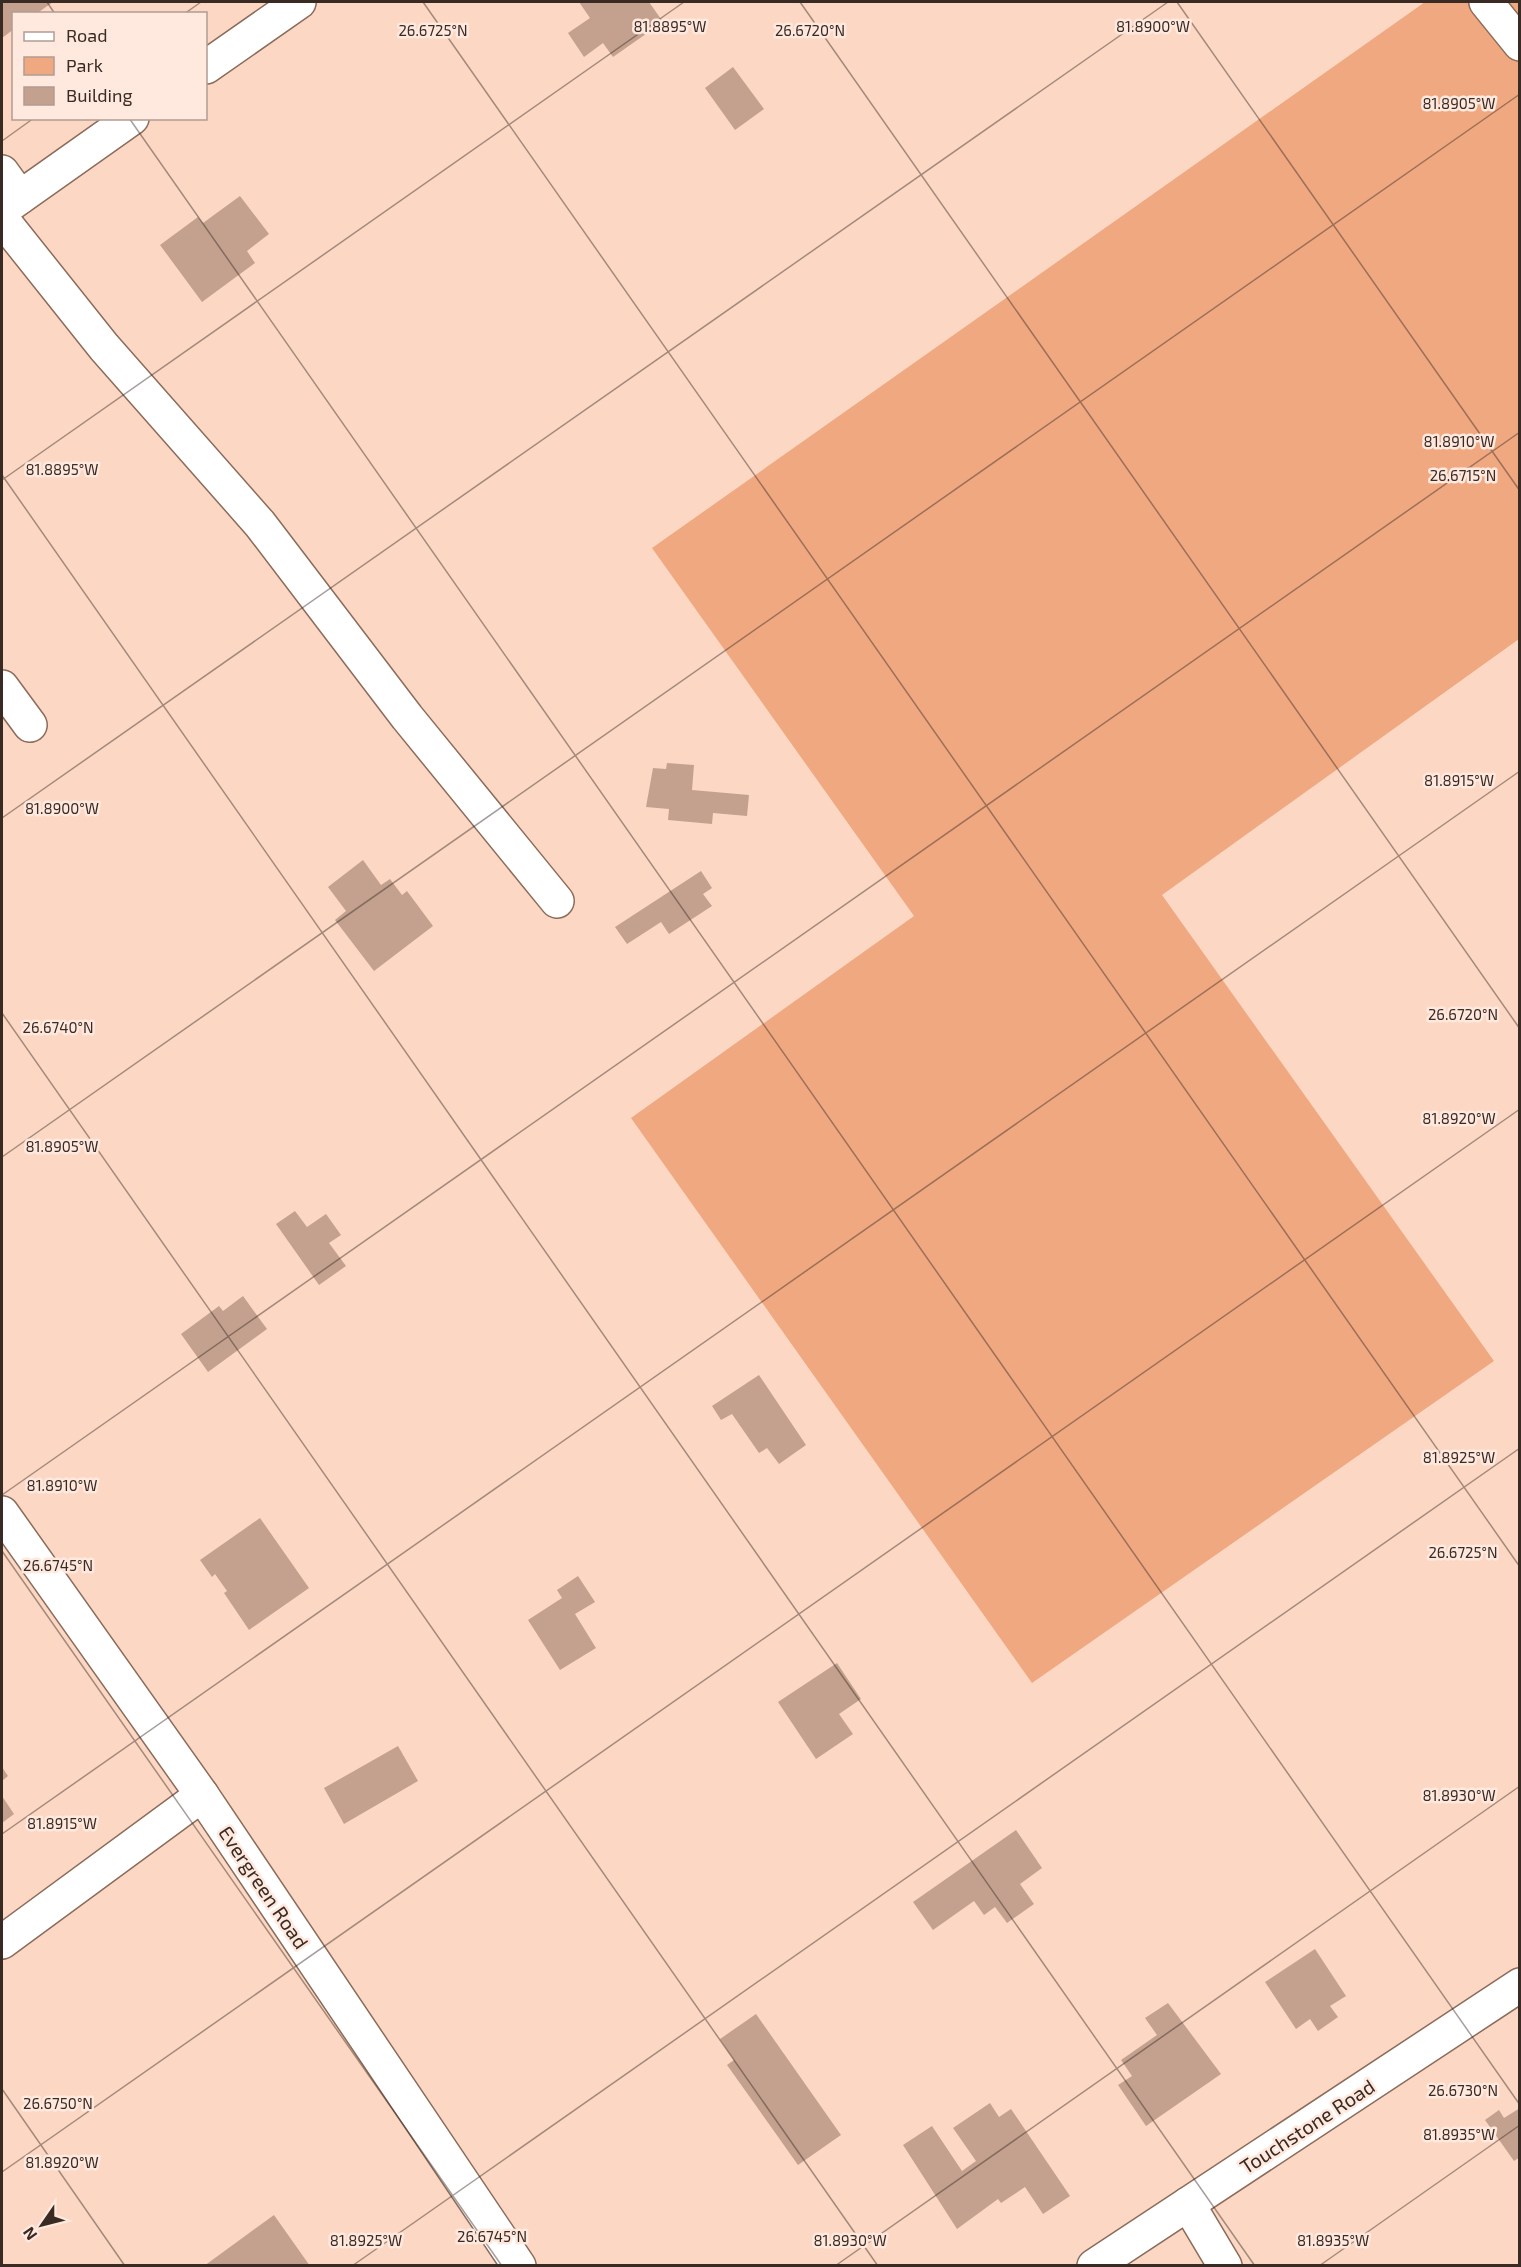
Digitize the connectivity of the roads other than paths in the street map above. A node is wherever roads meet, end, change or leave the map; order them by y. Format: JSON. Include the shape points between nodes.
{"nodes":[{"id":1,"x":299,"y":2,"type":"edge"},
{"id":2,"x":1486,"y":2,"type":"edge"},
{"id":3,"x":1520,"y":44,"type":"edge"},
{"id":4,"x":207,"y":66,"type":"edge"},
{"id":5,"x":129,"y":120,"type":"edge"},
{"id":6,"x":6,"y":199,"type":"edge"},
{"id":7,"x":2,"y":687,"type":"edge"},
{"id":8,"x":30,"y":725,"type":"dead end"},
{"id":9,"x":556,"y":901,"type":"dead end"},
{"id":10,"x":2,"y":1513,"type":"edge"},
{"id":11,"x":202,"y":1795,"type":"junction"},
{"id":12,"x":2,"y":1942,"type":"edge"},
{"id":13,"x":1520,"y":1985,"type":"edge"},
{"id":14,"x":1188,"y":2204,"type":"junction"},
{"id":15,"x":519,"y":2265,"type":"edge"},
{"id":16,"x":1094,"y":2265,"type":"edge"},
{"id":17,"x":1225,"y":2265,"type":"edge"}],
"edges":[{"from":1,"to":4,"type":"street"},
{"from":2,"to":3,"type":"street"},
{"from":5,"to":6,"type":"street"},
{"from":6,"to":9,"type":"street","via":[[104,347],[260,524],[407,717]]},
{"from":7,"to":8,"type":"street"},
{"from":10,"to":11,"type":"street","name":"Evergreen Road"},
{"from":11,"to":12,"type":"street"},
{"from":11,"to":15,"type":"street","name":"Evergreen Road"},
{"from":13,"to":14,"type":"street","name":"Touchstone Road"},
{"from":14,"to":16,"type":"street","name":"Touchstone Road"},
{"from":14,"to":17,"type":"street"}]}
